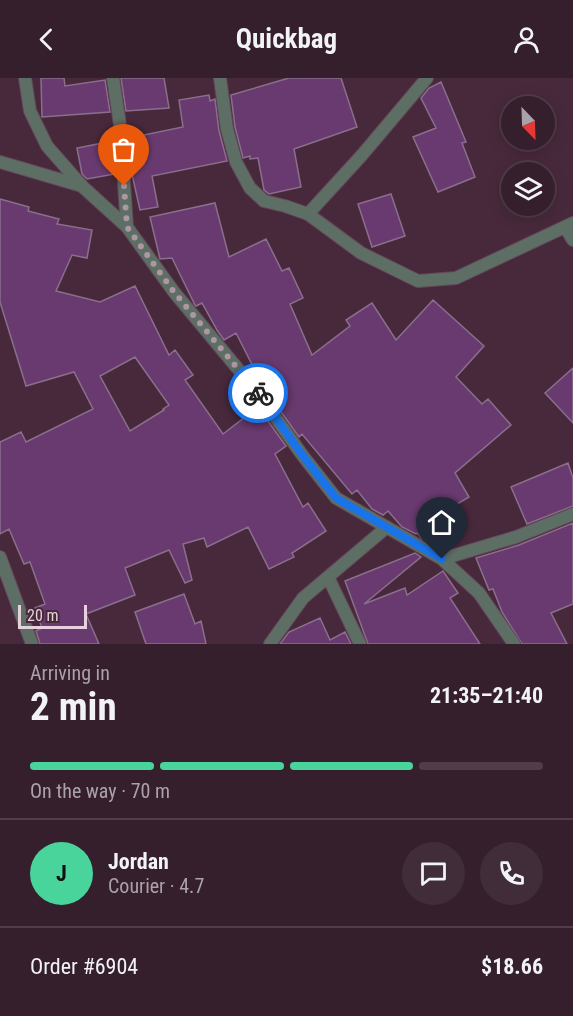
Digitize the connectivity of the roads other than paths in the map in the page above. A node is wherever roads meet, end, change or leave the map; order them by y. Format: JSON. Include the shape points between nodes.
{"nodes":[{"id":1,"x":26,"y":78,"type":"edge"},
{"id":2,"x":113,"y":78,"type":"edge"},
{"id":3,"x":220,"y":78,"type":"edge"},
{"id":4,"x":427,"y":78,"type":"edge"},
{"id":5,"x":0,"y":162,"type":"edge"},
{"id":6,"x":83,"y":187,"type":"junction"},
{"id":7,"x":308,"y":214,"type":"junction"},
{"id":8,"x":569,"y":225,"type":"edge"},
{"id":9,"x":127,"y":227,"type":"junction"},
{"id":10,"x":573,"y":240,"type":"edge"},
{"id":11,"x":573,"y":514,"type":"edge"},
{"id":12,"x":387,"y":527,"type":"junction"},
{"id":13,"x":0,"y":557,"type":"edge"},
{"id":14,"x":442,"y":559,"type":"junction"},
{"id":15,"x":328,"y":577,"type":"junction"},
{"id":16,"x":33,"y":644,"type":"edge"},
{"id":17,"x":270,"y":644,"type":"edge"},
{"id":18,"x":360,"y":644,"type":"edge"},
{"id":19,"x":514,"y":644,"type":"edge"}],
"edges":[{"from":1,"to":6,"type":"street","via":[[30,111],[47,146]]},
{"from":2,"to":9,"type":"street"},
{"from":3,"to":7,"type":"street","via":[[227,129],[236,162],[250,188],[264,201]]},
{"from":4,"to":7,"type":"street"},
{"from":5,"to":6,"type":"street"},
{"from":6,"to":9,"type":"street"},
{"from":7,"to":8,"type":"street","via":[[361,253],[418,281],[456,278]]},
{"from":8,"to":10,"type":"street"},
{"from":9,"to":12,"type":"street","via":[[336,498]]},
{"from":11,"to":14,"type":"street","via":[[516,537]]},
{"from":12,"to":14,"type":"street"},
{"from":12,"to":15,"type":"street"},
{"from":13,"to":16,"type":"street"},
{"from":14,"to":19,"type":"street","via":[[479,593]]},
{"from":15,"to":17,"type":"street","via":[[303,598]]},
{"from":15,"to":18,"type":"street"}]}
